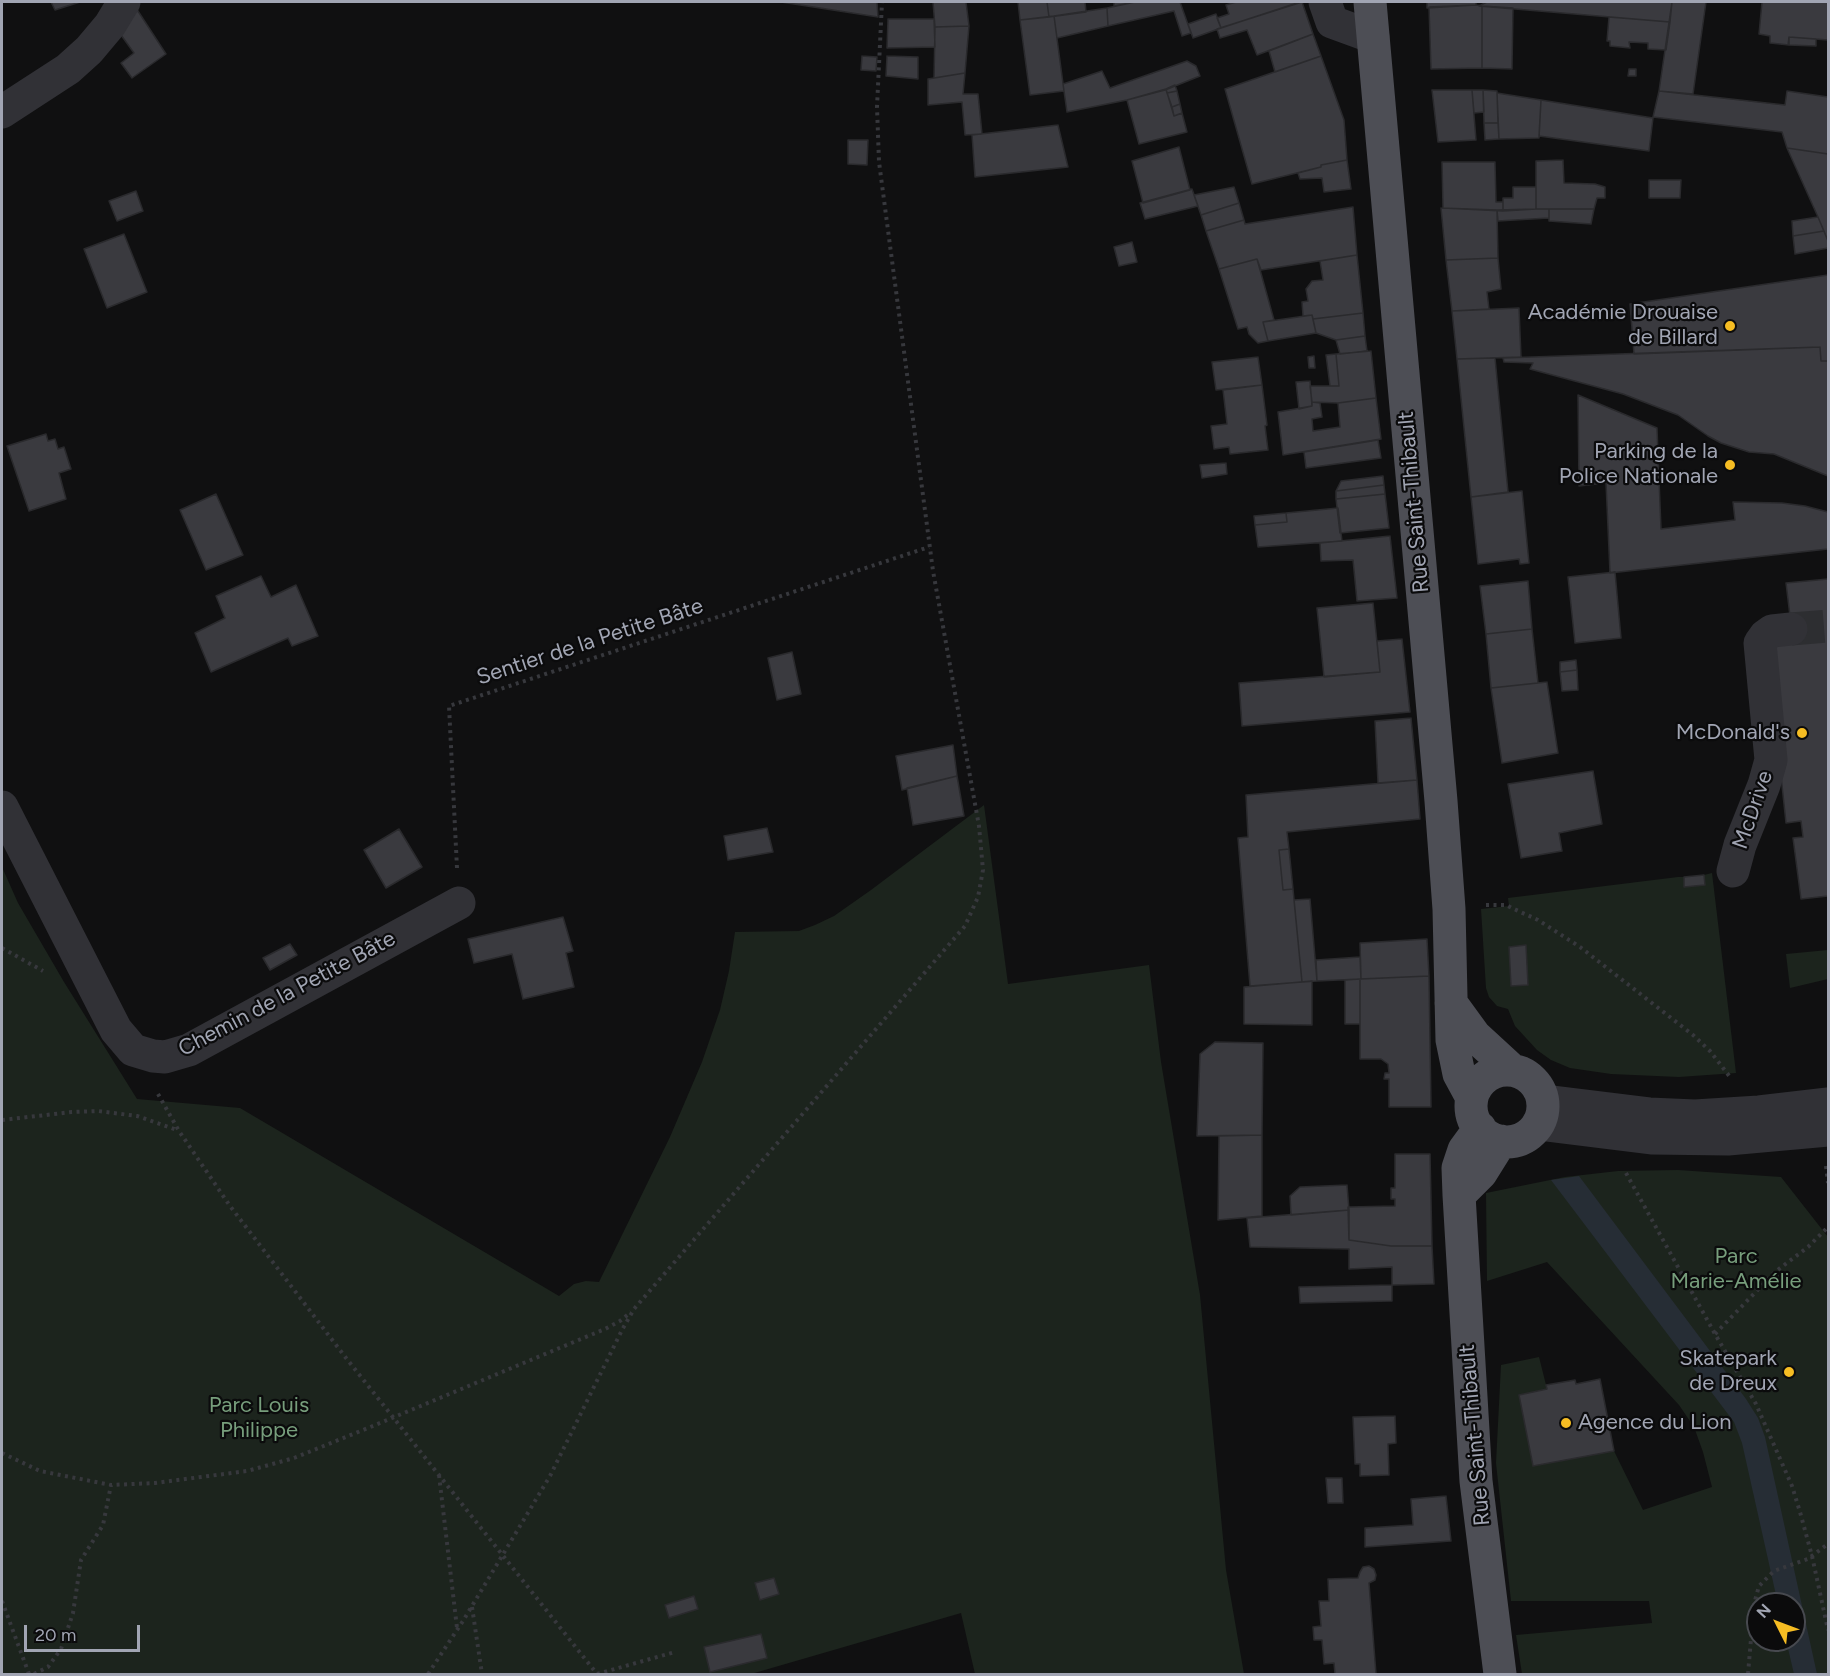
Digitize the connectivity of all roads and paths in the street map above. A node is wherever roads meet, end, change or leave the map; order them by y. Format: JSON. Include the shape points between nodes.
{"nodes":[{"id":1,"x":124,"y":2,"type":"edge"},
{"id":2,"x":882,"y":2,"type":"edge"},
{"id":3,"x":1325,"y":2,"type":"edge"},
{"id":4,"x":1370,"y":2,"type":"edge"},
{"id":5,"x":1373,"y":37,"type":"junction"},
{"id":6,"x":2,"y":112,"type":"edge"},
{"id":7,"x":929,"y":547,"type":"junction"},
{"id":8,"x":1791,"y":629,"type":"tunnel mouth"},
{"id":9,"x":2,"y":807,"type":"edge"},
{"id":10,"x":1733,"y":871,"type":"dead end"},
{"id":11,"x":459,"y":903,"type":"joint"},
{"id":12,"x":1449,"y":909,"type":"junction"},
{"id":13,"x":2,"y":948,"type":"edge"},
{"id":14,"x":53,"y":976,"type":"dead end"},
{"id":15,"x":1451,"y":1003,"type":"junction"},
{"id":16,"x":133,"y":1050,"type":"junction"},
{"id":17,"x":1512,"y":1070,"type":"junction"},
{"id":18,"x":1759,"y":1112,"type":"junction"},
{"id":19,"x":1540,"y":1113,"type":"junction"},
{"id":20,"x":2,"y":1120,"type":"edge"},
{"id":21,"x":1484,"y":1122,"type":"junction"},
{"id":22,"x":1826,"y":1122,"type":"edge"},
{"id":23,"x":179,"y":1131,"type":"junction"},
{"id":24,"x":1620,"y":1163,"type":"dead end"},
{"id":25,"x":1828,"y":1227,"type":"edge"},
{"id":26,"x":634,"y":1310,"type":"junction"},
{"id":27,"x":1715,"y":1334,"type":"junction"},
{"id":28,"x":393,"y":1417,"type":"junction"},
{"id":29,"x":2,"y":1453,"type":"edge"},
{"id":30,"x":439,"y":1474,"type":"junction"},
{"id":31,"x":111,"y":1485,"type":"junction"},
{"id":32,"x":1828,"y":1544,"type":"edge"},
{"id":33,"x":503,"y":1555,"type":"junction"},
{"id":34,"x":1812,"y":1556,"type":"junction"},
{"id":35,"x":2,"y":1601,"type":"edge"},
{"id":36,"x":472,"y":1606,"type":"junction"},
{"id":37,"x":457,"y":1629,"type":"junction"},
{"id":38,"x":1828,"y":1630,"type":"edge"},
{"id":39,"x":675,"y":1652,"type":"dead end"},
{"id":40,"x":29,"y":1674,"type":"edge"},
{"id":41,"x":34,"y":1674,"type":"edge"},
{"id":42,"x":428,"y":1674,"type":"edge"},
{"id":43,"x":483,"y":1674,"type":"edge"},
{"id":44,"x":597,"y":1674,"type":"edge"},
{"id":45,"x":1500,"y":1674,"type":"edge"},
{"id":46,"x":1748,"y":1674,"type":"edge"}],
"edges":[{"from":1,"to":6,"type":"street","via":[[110,25],[68,69]]},
{"from":2,"to":7,"type":"path","via":[[877,107],[879,162]]},
{"from":3,"to":5,"type":"street","via":[[1332,22]]},
{"from":4,"to":5,"type":"main road","name":"Rue Saint-Thibault"},
{"from":5,"to":12,"type":"main road","name":"Rue Saint-Thibault"},
{"from":7,"to":11,"type":"path","name":"Sentier de la Petite Bâte","via":[[449,706]]},
{"from":7,"to":26,"type":"path","via":[[979,826],[983,870],[974,908],[957,935]]},
{"from":8,"to":10,"type":"street","name":"McDrive","via":[[1772,631],[1760,643],[1770,760]]},
{"from":9,"to":16,"type":"street","via":[[105,1012]]},
{"from":11,"to":16,"type":"street","name":"Chemin de la Petite Bâte","via":[[189,1050],[165,1057]]},
{"from":12,"to":15,"type":"main road","name":"Rue Saint-Thibault"},
{"from":12,"to":18,"type":"path","via":[[1506,905],[1580,947],[1701,1042]]},
{"from":13,"to":14,"type":"path"},
{"from":15,"to":17,"type":"main road","via":[[1475,1036]]},
{"from":15,"to":21,"type":"main road","name":"Rue Saint-Thibault","via":[[1453,1050],[1459,1074]]},
{"from":16,"to":23,"type":"path"},
{"from":17,"to":19,"type":"main road","via":[[1533,1080],[1540,1090]]},
{"from":17,"to":21,"type":"main road","via":[[1483,1079],[1476,1088]]},
{"from":18,"to":19,"type":"street","via":[[1695,1116]]},
{"from":18,"to":22,"type":"street"},
{"from":19,"to":21,"type":"main road","via":[[1531,1132],[1512,1141]]},
{"from":19,"to":22,"type":"street","via":[[1651,1138],[1728,1139]]},
{"from":20,"to":23,"type":"path","via":[[98,1111],[137,1116]]},
{"from":21,"to":45,"type":"main road","name":"Rue Saint-Thibault","via":[[1464,1150],[1458,1168],[1476,1481]]},
{"from":23,"to":28,"type":"path","via":[[230,1206]]},
{"from":24,"to":27,"type":"path"},
{"from":25,"to":27,"type":"path","via":[[1775,1272]]},
{"from":26,"to":28,"type":"path","via":[[605,1329]]},
{"from":26,"to":33,"type":"path","via":[[550,1476]]},
{"from":27,"to":34,"type":"path","via":[[1756,1404],[1792,1486]]},
{"from":28,"to":30,"type":"path"},
{"from":28,"to":31,"type":"path","via":[[294,1458],[247,1471]]},
{"from":29,"to":31,"type":"path","via":[[40,1471]]},
{"from":30,"to":33,"type":"path"},
{"from":30,"to":37,"type":"path"},
{"from":31,"to":41,"type":"path","via":[[103,1525],[81,1560],[73,1613],[61,1649],[48,1667]]},
{"from":32,"to":34,"type":"path"},
{"from":33,"to":36,"type":"path"},
{"from":33,"to":44,"type":"path"},
{"from":34,"to":38,"type":"path"},
{"from":34,"to":46,"type":"path","via":[[1774,1571],[1759,1586]]},
{"from":35,"to":40,"type":"path"},
{"from":36,"to":37,"type":"path"},
{"from":36,"to":43,"type":"path"},
{"from":37,"to":42,"type":"path"},
{"from":39,"to":44,"type":"path"}]}
